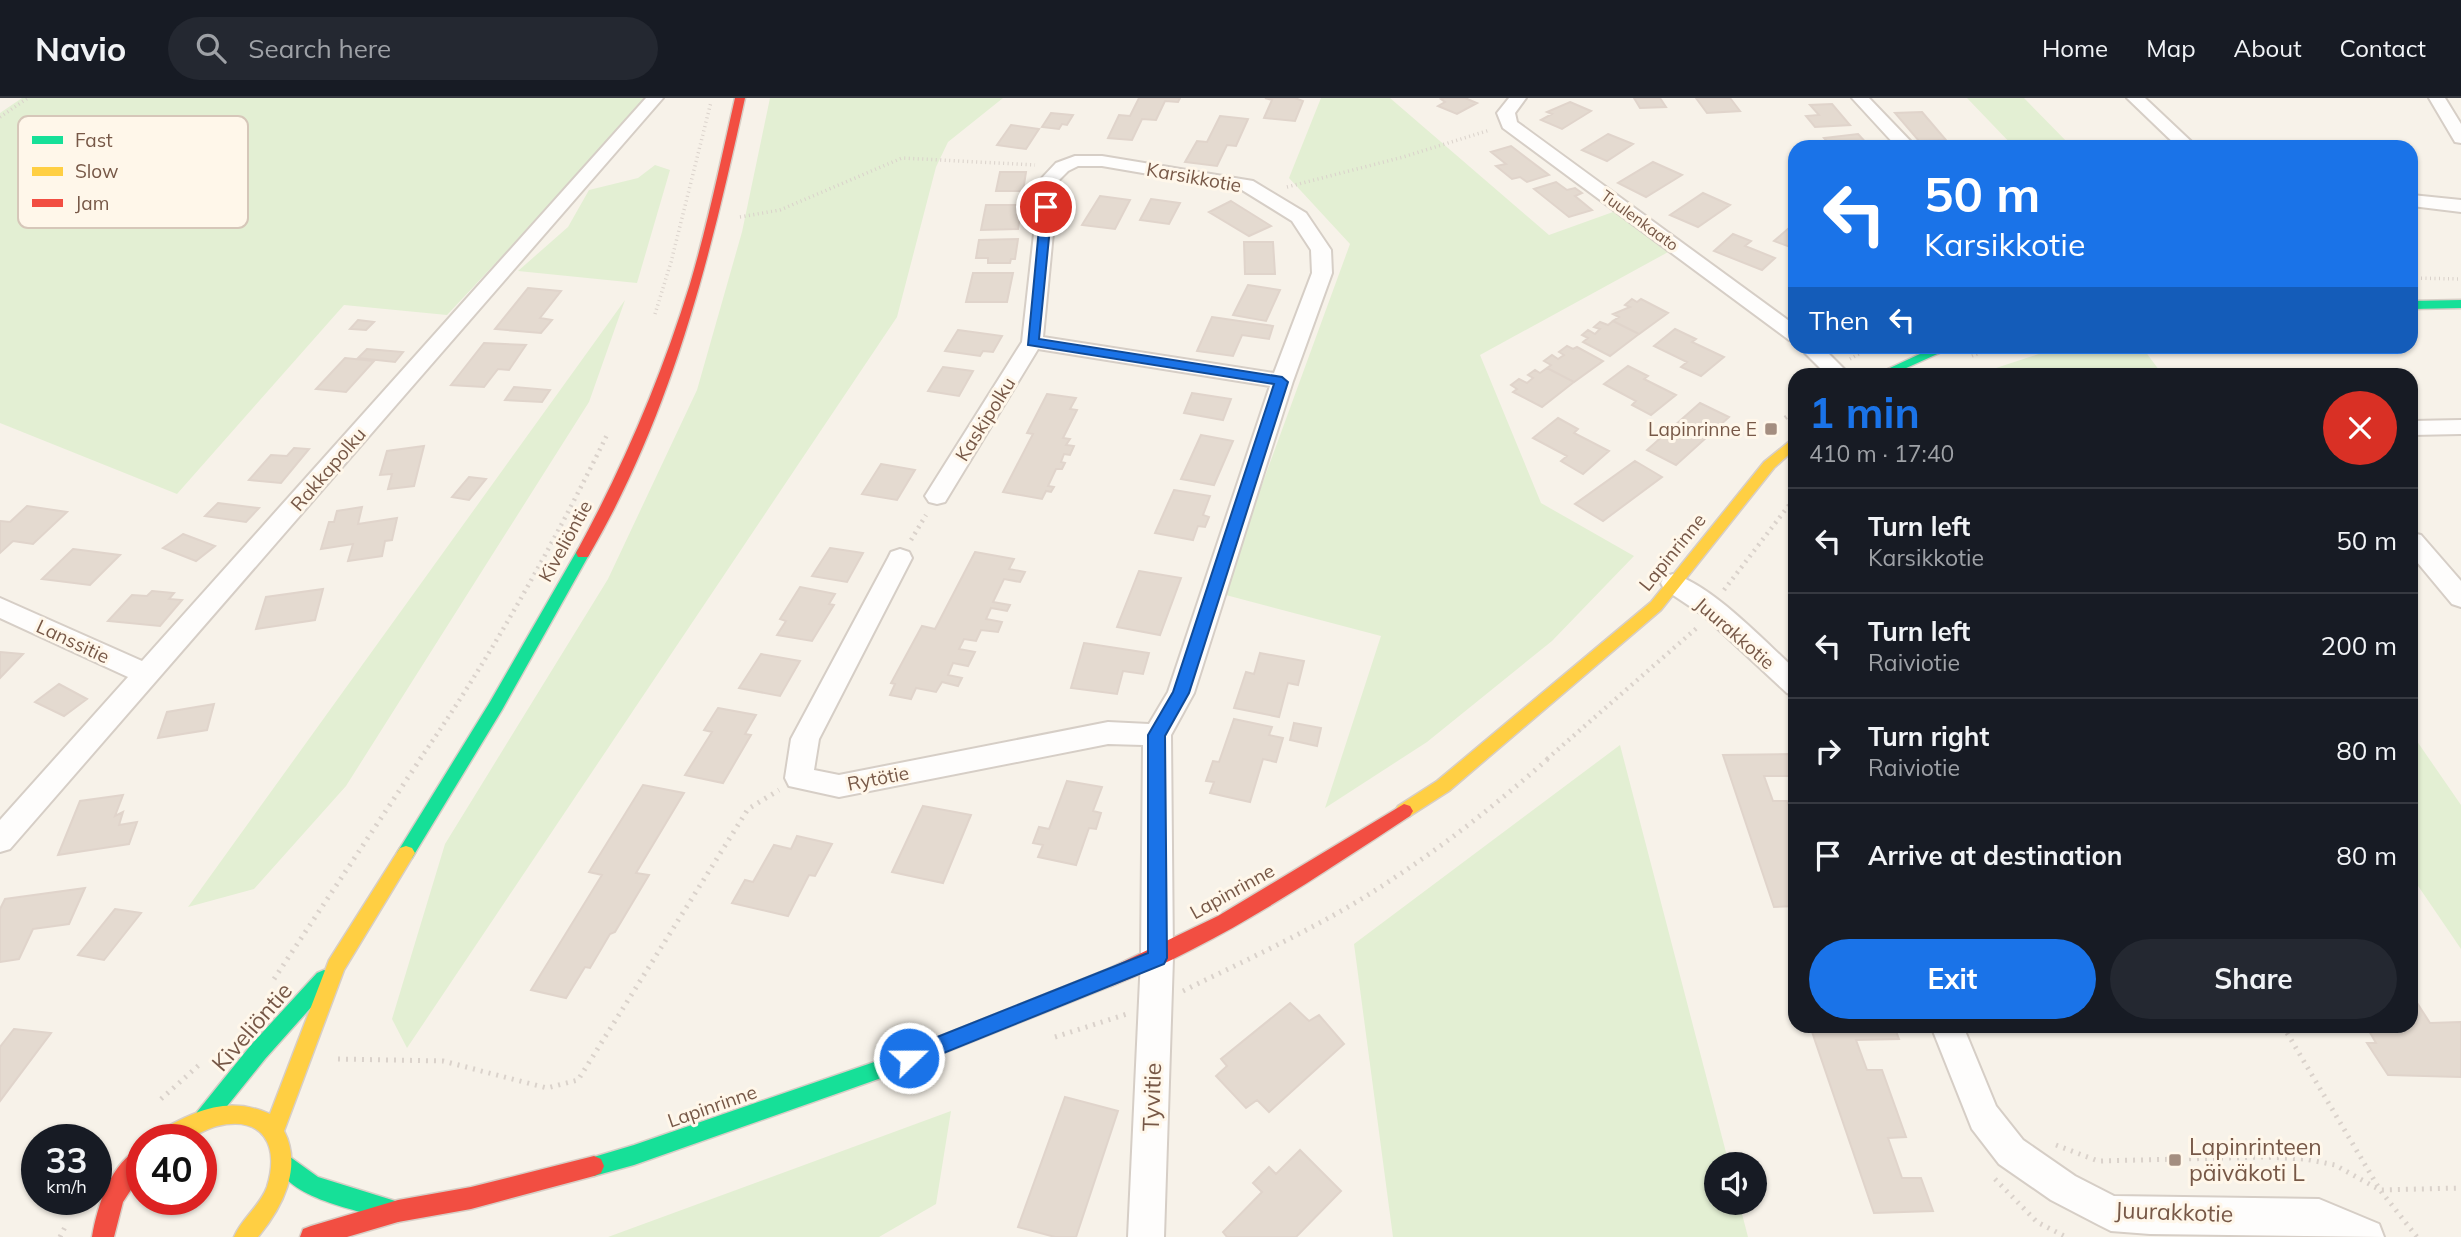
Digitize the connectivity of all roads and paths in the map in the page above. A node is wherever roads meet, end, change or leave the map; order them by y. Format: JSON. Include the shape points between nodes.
{"nodes":[{"id":1,"x":27,"y":98,"type":"edge"},
{"id":2,"x":656,"y":98,"type":"edge"},
{"id":3,"x":712,"y":98,"type":"edge"},
{"id":4,"x":740,"y":98,"type":"edge"},
{"id":5,"x":1518,"y":98,"type":"edge"},
{"id":6,"x":1860,"y":98,"type":"edge"},
{"id":7,"x":2135,"y":98,"type":"edge"},
{"id":8,"x":2437,"y":98,"type":"edge"},
{"id":9,"x":0,"y":117,"type":"edge"},
{"id":10,"x":1509,"y":124,"type":"junction"},
{"id":11,"x":2461,"y":138,"type":"edge"},
{"id":12,"x":1900,"y":140,"type":"edge"},
{"id":13,"x":2180,"y":140,"type":"edge"},
{"id":14,"x":1062,"y":167,"type":"junction"},
{"id":15,"x":1262,"y":193,"type":"junction"},
{"id":16,"x":2418,"y":202,"type":"edge"},
{"id":17,"x":2461,"y":206,"type":"edge"},
{"id":18,"x":713,"y":219,"type":"junction"},
{"id":19,"x":680,"y":222,"type":"junction"},
{"id":20,"x":2418,"y":278,"type":"edge"},
{"id":21,"x":2461,"y":279,"type":"edge"},
{"id":22,"x":2461,"y":304,"type":"edge"},
{"id":23,"x":2418,"y":305,"type":"edge"},
{"id":24,"x":654,"y":315,"type":"dead end"},
{"id":25,"x":1788,"y":322,"type":"edge"},
{"id":26,"x":1032,"y":342,"type":"junction"},
{"id":27,"x":1817,"y":354,"type":"edge"},
{"id":28,"x":1930,"y":354,"type":"edge"},
{"id":29,"x":1832,"y":368,"type":"edge"},
{"id":30,"x":1897,"y":368,"type":"edge"},
{"id":31,"x":1282,"y":382,"type":"junction"},
{"id":32,"x":2461,"y":426,"type":"edge"},
{"id":33,"x":2418,"y":428,"type":"edge"},
{"id":34,"x":610,"y":429,"type":"dead end"},
{"id":35,"x":1788,"y":447,"type":"edge"},
{"id":36,"x":937,"y":496,"type":"joint"},
{"id":37,"x":2418,"y":548,"type":"edge"},
{"id":38,"x":900,"y":558,"type":"joint"},
{"id":39,"x":1673,"y":583,"type":"junction"},
{"id":40,"x":2461,"y":598,"type":"edge"},
{"id":41,"x":0,"y":607,"type":"edge"},
{"id":42,"x":147,"y":675,"type":"junction"},
{"id":43,"x":1788,"y":679,"type":"edge"},
{"id":44,"x":1157,"y":735,"type":"junction"},
{"id":45,"x":799,"y":778,"type":"junction"},
{"id":46,"x":0,"y":840,"type":"edge"},
{"id":47,"x":1157,"y":958,"type":"junction"},
{"id":48,"x":336,"y":965,"type":"junction"},
{"id":49,"x":267,"y":990,"type":"dead end"},
{"id":50,"x":1950,"y":1033,"type":"edge"},
{"id":51,"x":2287,"y":1033,"type":"edge"},
{"id":52,"x":344,"y":1059,"type":"dead end"},
{"id":53,"x":203,"y":1062,"type":"dead end"},
{"id":54,"x":155,"y":1105,"type":"dead end"},
{"id":55,"x":204,"y":1119,"type":"junction"},
{"id":56,"x":194,"y":1124,"type":"edge"},
{"id":57,"x":275,"y":1129,"type":"junction"},
{"id":58,"x":2046,"y":1141,"type":"dead end"},
{"id":59,"x":286,"y":1164,"type":"junction"},
{"id":60,"x":126,"y":1177,"type":"edge"},
{"id":61,"x":2461,"y":1188,"type":"edge"},
{"id":62,"x":2380,"y":1190,"type":"junction"},
{"id":63,"x":398,"y":1211,"type":"junction"},
{"id":64,"x":103,"y":1237,"type":"edge"},
{"id":65,"x":245,"y":1237,"type":"edge"},
{"id":66,"x":311,"y":1237,"type":"edge"},
{"id":67,"x":1146,"y":1237,"type":"edge"},
{"id":68,"x":2366,"y":1237,"type":"edge"},
{"id":69,"x":2417,"y":1237,"type":"edge"}],
"edges":[{"from":1,"to":9,"type":"path"},
{"from":2,"to":42,"type":"street","name":"Rakkapolku"},
{"from":3,"to":19,"type":"path"},
{"from":4,"to":18,"type":"street","name":"Kiveliöntie"},
{"from":5,"to":10,"type":"street","via":[[1506,113]]},
{"from":6,"to":12,"type":"street"},
{"from":7,"to":13,"type":"street"},
{"from":8,"to":11,"type":"street"},
{"from":10,"to":15,"type":"path","via":[[1403,158]]},
{"from":10,"to":25,"type":"street","name":"Tuulenkaato","via":[[1784,314]]},
{"from":14,"to":15,"type":"street","name":"Karsikkotie","via":[[1075,161],[1102,161],[1247,185]]},
{"from":14,"to":18,"type":"path","via":[[902,158],[780,210]]},
{"from":14,"to":26,"type":"street","via":[[1049,180]]},
{"from":15,"to":31,"type":"street","name":"Karsikkotie","via":[[1299,217],[1321,250],[1322,273]]},
{"from":16,"to":17,"type":"street"},
{"from":18,"to":19,"type":"path"},
{"from":18,"to":48,"type":"street","name":"Kiveliöntie","via":[[667,374],[607,512],[496,706]]},
{"from":19,"to":24,"type":"path"},
{"from":20,"to":21,"type":"path"},
{"from":22,"to":23,"type":"street"},
{"from":26,"to":31,"type":"street"},
{"from":26,"to":36,"type":"street","name":"Kaskipolku"},
{"from":27,"to":29,"type":"street"},
{"from":28,"to":30,"type":"street"},
{"from":31,"to":44,"type":"street","name":"Karsikkotie","via":[[1181,693]]},
{"from":32,"to":33,"type":"street"},
{"from":34,"to":49,"type":"path","via":[[563,525],[466,693]]},
{"from":35,"to":39,"type":"street","name":"Lapinrinne"},
{"from":36,"to":38,"type":"path"},
{"from":37,"to":40,"type":"street"},
{"from":38,"to":45,"type":"street","via":[[805,738]]},
{"from":39,"to":43,"type":"street","name":"Juurakkotie","via":[[1712,609]]},
{"from":39,"to":47,"type":"street","name":"Lapinrinne","via":[[1656,606],[1443,786],[1313,870]]},
{"from":41,"to":42,"type":"street","name":"Lanssitie"},
{"from":42,"to":46,"type":"street","name":"Rakkapolku"},
{"from":44,"to":45,"type":"street","name":"Rytötie","via":[[1108,733],[839,786]]},
{"from":44,"to":47,"type":"street","name":"Karsikkotie"},
{"from":45,"to":52,"type":"path","via":[[748,810],[578,1080],[547,1088],[443,1061]]},
{"from":47,"to":63,"type":"street","name":"Lapinrinne","via":[[884,1068],[634,1155],[471,1198]]},
{"from":47,"to":67,"type":"street","name":"Tyvitie"},
{"from":48,"to":55,"type":"street","name":"Kiveliöntie"},
{"from":48,"to":57,"type":"street","name":"Kiveliöntie"},
{"from":50,"to":68,"type":"street","name":"Juurakkotie","via":[[1984,1117],[2011,1152],[2110,1213],[2319,1217]]},
{"from":51,"to":62,"type":"path"},
{"from":53,"to":54,"type":"path"},
{"from":55,"to":56,"type":"street"},
{"from":55,"to":57,"type":"street","via":[[233,1114],[257,1117]]},
{"from":57,"to":59,"type":"street"},
{"from":58,"to":62,"type":"path","via":[[2098,1161],[2305,1159],[2334,1165]]},
{"from":59,"to":63,"type":"street","name":"Lapinrinne","via":[[312,1186]]},
{"from":59,"to":65,"type":"street","via":[[279,1191]]},
{"from":60,"to":64,"type":"street","via":[[105,1214]]},
{"from":61,"to":62,"type":"path"},
{"from":62,"to":69,"type":"path"},
{"from":63,"to":66,"type":"street","name":"Lapinrinne"}]}
